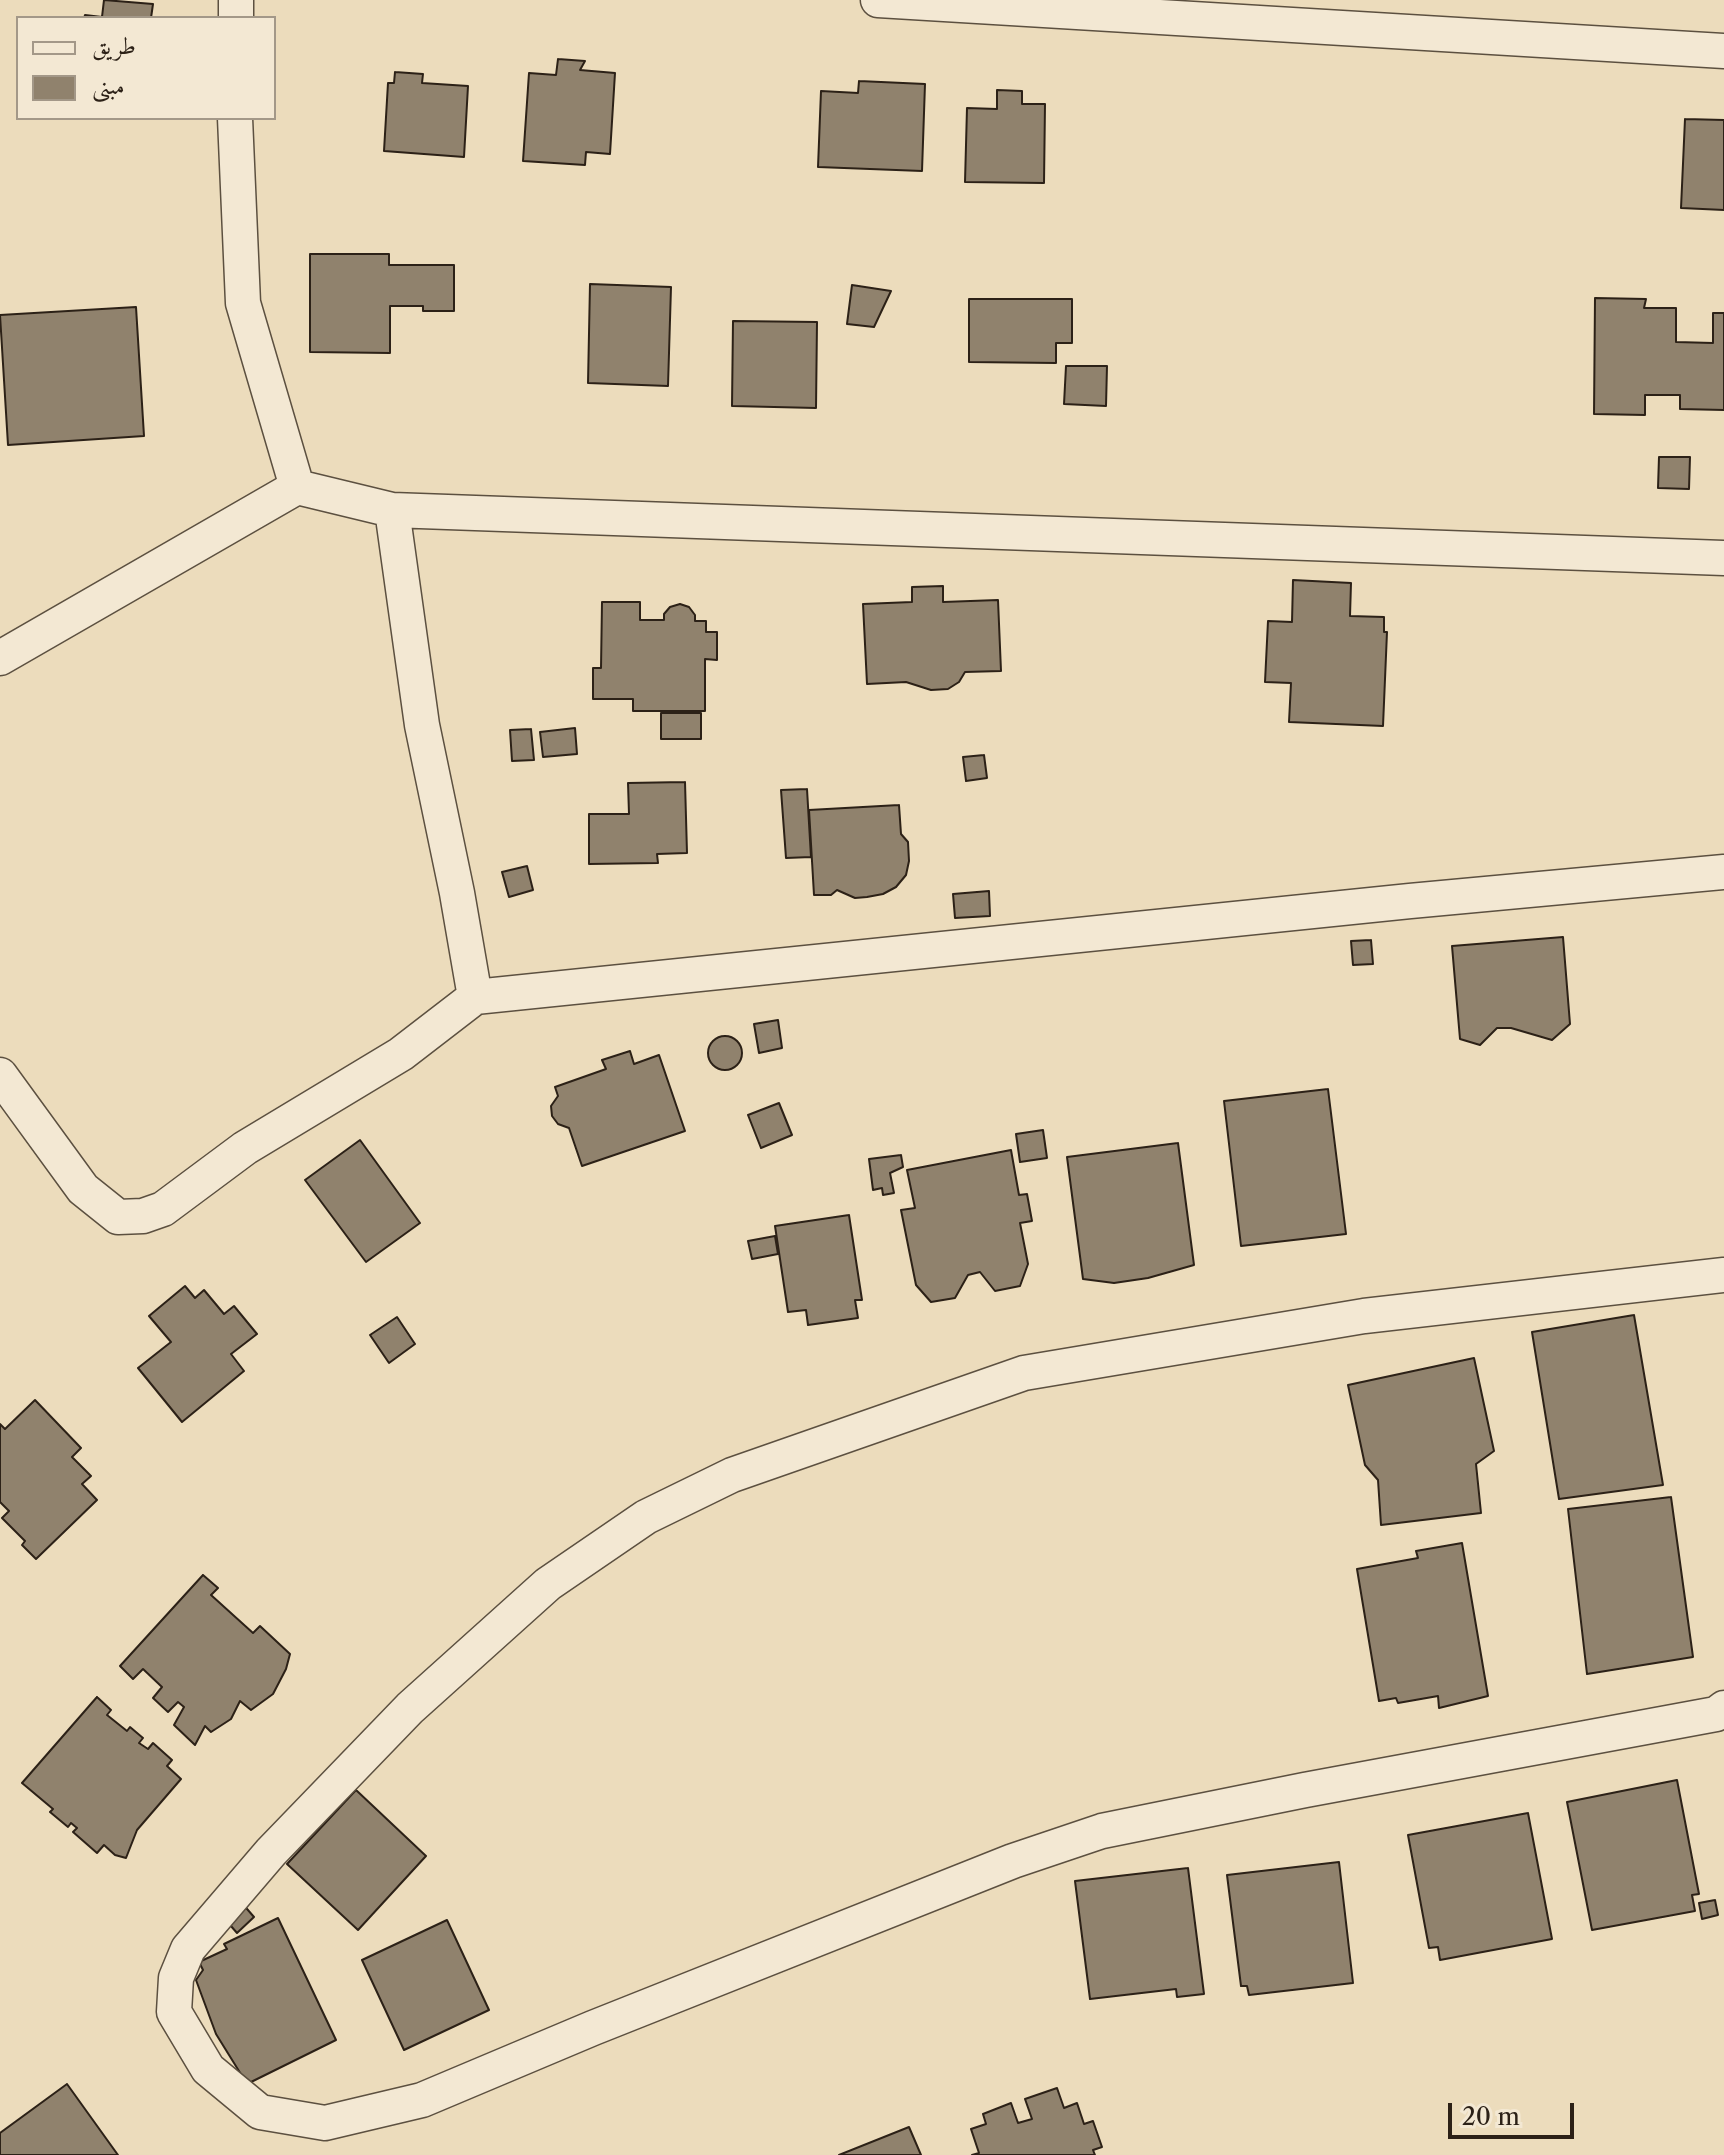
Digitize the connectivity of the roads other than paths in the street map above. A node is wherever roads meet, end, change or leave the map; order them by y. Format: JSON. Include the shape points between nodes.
{"nodes":[{"id":1,"x":878,"y":0,"type":"edge"},
{"id":2,"x":1724,"y":51,"type":"edge"},
{"id":3,"x":235,"y":120,"type":"edge"},
{"id":4,"x":297,"y":487,"type":"junction"},
{"id":5,"x":392,"y":510,"type":"junction"},
{"id":6,"x":1724,"y":558,"type":"edge"},
{"id":7,"x":0,"y":658,"type":"edge"},
{"id":8,"x":1724,"y":872,"type":"edge"},
{"id":9,"x":475,"y":997,"type":"junction"},
{"id":10,"x":0,"y":1075,"type":"edge"},
{"id":11,"x":1724,"y":1275,"type":"edge"},
{"id":12,"x":1724,"y":1708,"type":"edge"}],
"edges":[{"from":1,"to":2,"type":"street"},
{"from":3,"to":4,"type":"street","via":[[243,303]]},
{"from":4,"to":5,"type":"street"},
{"from":4,"to":7,"type":"street"},
{"from":5,"to":6,"type":"street"},
{"from":5,"to":9,"type":"street","via":[[422,725]]},
{"from":8,"to":9,"type":"street"},
{"from":9,"to":10,"type":"street","via":[[401,1054],[245,1148],[163,1209],[143,1216],[118,1217],[83,1189]]},
{"from":11,"to":12,"type":"street","via":[[1364,1316],[1024,1373],[732,1475],[646,1517],[548,1584],[410,1708],[271,1852],[188,1949],[176,1978],[174,2012],[208,2069],[260,2112],[325,2123],[422,2100],[957,1883],[1102,1831],[1716,1714]]}]}
